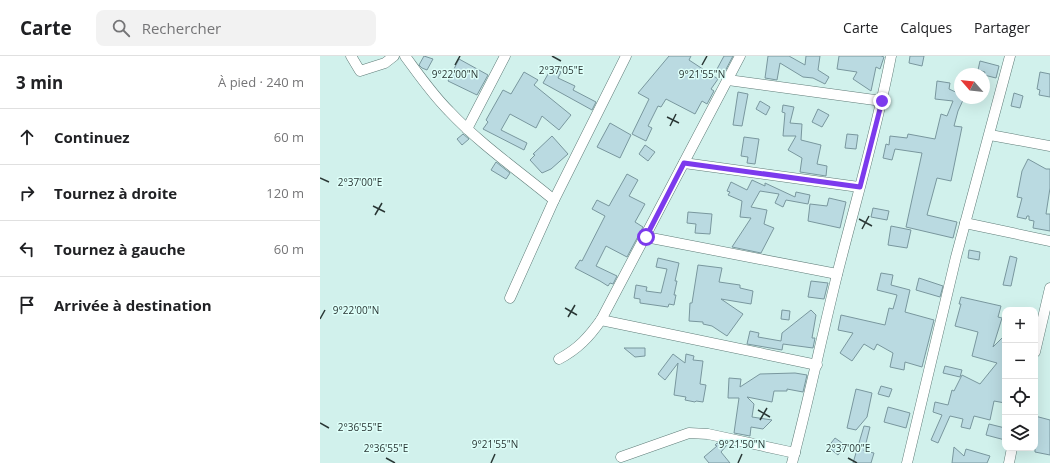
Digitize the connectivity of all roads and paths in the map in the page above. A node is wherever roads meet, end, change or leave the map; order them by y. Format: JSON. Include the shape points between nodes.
{"nodes":[{"id":1,"x":351,"y":56,"type":"edge"},
{"id":2,"x":394,"y":56,"type":"edge"},
{"id":3,"x":405,"y":56,"type":"edge"},
{"id":4,"x":505,"y":56,"type":"edge"},
{"id":5,"x":626,"y":56,"type":"edge"},
{"id":6,"x":740,"y":56,"type":"edge"},
{"id":7,"x":891,"y":56,"type":"edge"},
{"id":8,"x":1010,"y":56,"type":"edge"},
{"id":9,"x":728,"y":80,"type":"junction"},
{"id":10,"x":882,"y":101,"type":"junction"},
{"id":11,"x":467,"y":129,"type":"junction"},
{"id":12,"x":990,"y":135,"type":"junction"},
{"id":13,"x":1050,"y":146,"type":"edge"},
{"id":14,"x":684,"y":163,"type":"junction"},
{"id":15,"x":860,"y":187,"type":"junction"},
{"id":16,"x":554,"y":200,"type":"junction"},
{"id":17,"x":965,"y":224,"type":"junction"},
{"id":18,"x":646,"y":237,"type":"junction"},
{"id":19,"x":1050,"y":241,"type":"edge"},
{"id":20,"x":837,"y":274,"type":"junction"},
{"id":21,"x":1050,"y":288,"type":"edge"},
{"id":22,"x":510,"y":298,"type":"dead end"},
{"id":23,"x":601,"y":320,"type":"junction"},
{"id":24,"x":1037,"y":343,"type":"edge"},
{"id":25,"x":559,"y":359,"type":"dead end"},
{"id":26,"x":817,"y":365,"type":"junction"},
{"id":27,"x":1011,"y":451,"type":"edge"},
{"id":28,"x":621,"y":457,"type":"dead end"},
{"id":29,"x":794,"y":458,"type":"edge"},
{"id":30,"x":907,"y":463,"type":"edge"},
{"id":31,"x":1009,"y":463,"type":"edge"}],
"edges":[{"from":1,"to":2,"type":"street","via":[[360,71]]},
{"from":3,"to":11,"type":"street","via":[[434,95]]},
{"from":4,"to":11,"type":"street"},
{"from":5,"to":16,"type":"street"},
{"from":6,"to":9,"type":"street"},
{"from":7,"to":10,"type":"street"},
{"from":8,"to":12,"type":"street"},
{"from":9,"to":10,"type":"street"},
{"from":9,"to":14,"type":"street"},
{"from":10,"to":15,"type":"street"},
{"from":11,"to":16,"type":"street"},
{"from":12,"to":13,"type":"street"},
{"from":12,"to":17,"type":"street"},
{"from":14,"to":15,"type":"street"},
{"from":14,"to":18,"type":"street"},
{"from":15,"to":20,"type":"street"},
{"from":16,"to":22,"type":"street"},
{"from":17,"to":19,"type":"street"},
{"from":17,"to":30,"type":"street"},
{"from":18,"to":20,"type":"street"},
{"from":18,"to":23,"type":"street"},
{"from":20,"to":26,"type":"street"},
{"from":21,"to":24,"type":"street"},
{"from":23,"to":25,"type":"street","via":[[581,345]]},
{"from":23,"to":26,"type":"street"},
{"from":26,"to":29,"type":"street"},
{"from":27,"to":31,"type":"street"},
{"from":28,"to":29,"type":"street","via":[[689,433],[698,433]]}]}
